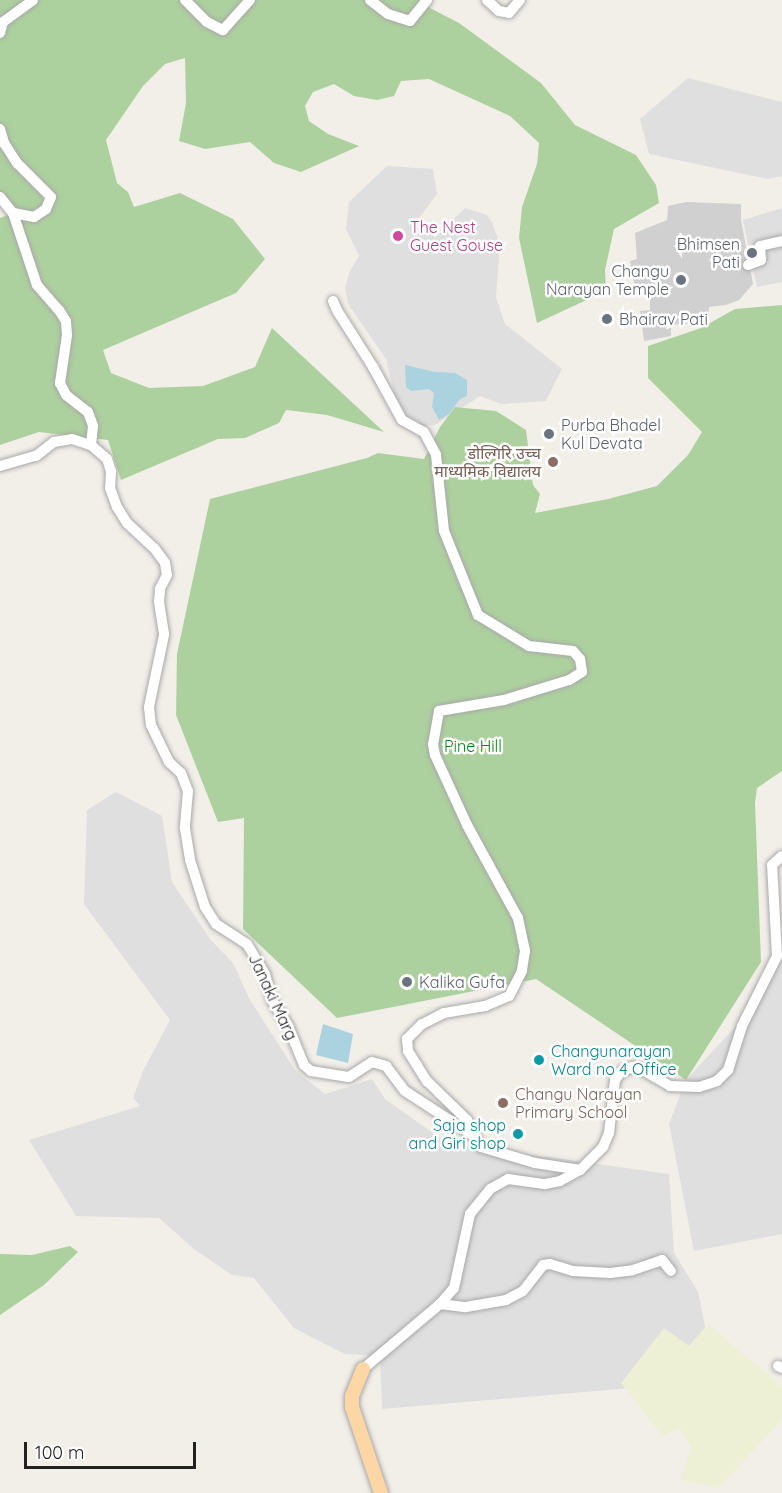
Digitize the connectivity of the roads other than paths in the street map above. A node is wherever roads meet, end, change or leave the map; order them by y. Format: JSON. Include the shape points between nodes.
{"nodes":[{"id":1,"x":33,"y":0,"type":"edge"},
{"id":2,"x":185,"y":0,"type":"edge"},
{"id":3,"x":250,"y":0,"type":"edge"},
{"id":4,"x":370,"y":0,"type":"edge"},
{"id":5,"x":427,"y":0,"type":"edge"},
{"id":6,"x":487,"y":0,"type":"edge"},
{"id":7,"x":520,"y":0,"type":"edge"},
{"id":8,"x":0,"y":33,"type":"edge"},
{"id":9,"x":0,"y":129,"type":"edge"},
{"id":10,"x":0,"y":197,"type":"edge"},
{"id":11,"x":13,"y":213,"type":"junction"},
{"id":12,"x":782,"y":241,"type":"edge"},
{"id":13,"x":748,"y":265,"type":"dead end"},
{"id":14,"x":333,"y":300,"type":"dead end"},
{"id":15,"x":91,"y":445,"type":"junction"},
{"id":16,"x":0,"y":466,"type":"edge"},
{"id":17,"x":782,"y":856,"type":"edge"},
{"id":18,"x":475,"y":1137,"type":"junction"},
{"id":19,"x":580,"y":1170,"type":"junction"},
{"id":20,"x":671,"y":1271,"type":"dead end"},
{"id":21,"x":440,"y":1304,"type":"junction"},
{"id":22,"x":363,"y":1369,"type":"joint"},
{"id":23,"x":381,"y":1493,"type":"edge"}],
"edges":[{"from":1,"to":8,"type":"street","via":[[3,22]]},
{"from":2,"to":3,"type":"street","via":[[207,22],[223,30]]},
{"from":4,"to":5,"type":"street","via":[[388,14],[410,21]]},
{"from":6,"to":7,"type":"street","via":[[509,13]]},
{"from":9,"to":11,"type":"street","via":[[17,163],[51,197],[46,209],[34,217]]},
{"from":10,"to":11,"type":"street"},
{"from":11,"to":15,"type":"street","via":[[37,285],[66,321],[60,383],[66,395],[88,412],[93,426]]},
{"from":12,"to":13,"type":"street","via":[[760,246],[761,260]]},
{"from":14,"to":18,"type":"street","via":[[402,420],[424,432],[436,455],[444,531],[477,615],[529,646],[573,651],[580,659],[582,672],[569,680],[504,700],[439,711],[435,755],[467,825],[518,918],[525,951],[522,971],[509,996],[485,1006],[444,1013],[422,1024],[407,1039],[408,1051],[427,1082],[457,1108]]},
{"from":15,"to":16,"type":"street","via":[[72,439],[54,442],[36,456]]},
{"from":15,"to":18,"type":"street","name":"Janaki Marg","via":[[107,459],[110,489],[127,523],[165,563],[166,575],[160,589],[164,635],[149,707],[151,725],[188,791],[185,828],[190,860],[206,907],[216,924],[247,944],[265,974],[272,1000],[304,1065],[311,1071],[349,1077],[372,1062],[386,1066],[405,1091]]},
{"from":17,"to":19,"type":"street","via":[[772,865],[777,956],[742,1026],[728,1070],[717,1081],[699,1087],[670,1086],[639,1068],[620,1073],[615,1080],[609,1133],[603,1147]]},
{"from":18,"to":19,"type":"street","via":[[481,1147],[535,1163]]},
{"from":19,"to":21,"type":"street","via":[[545,1184],[508,1179],[490,1189],[470,1214],[454,1288]]},
{"from":20,"to":21,"type":"street","via":[[662,1260],[610,1273],[573,1271],[550,1264],[537,1269],[522,1291],[506,1300],[466,1307]]},
{"from":21,"to":22,"type":"street"},
{"from":22,"to":23,"type":"main road","via":[[352,1396],[352,1407]]}]}
